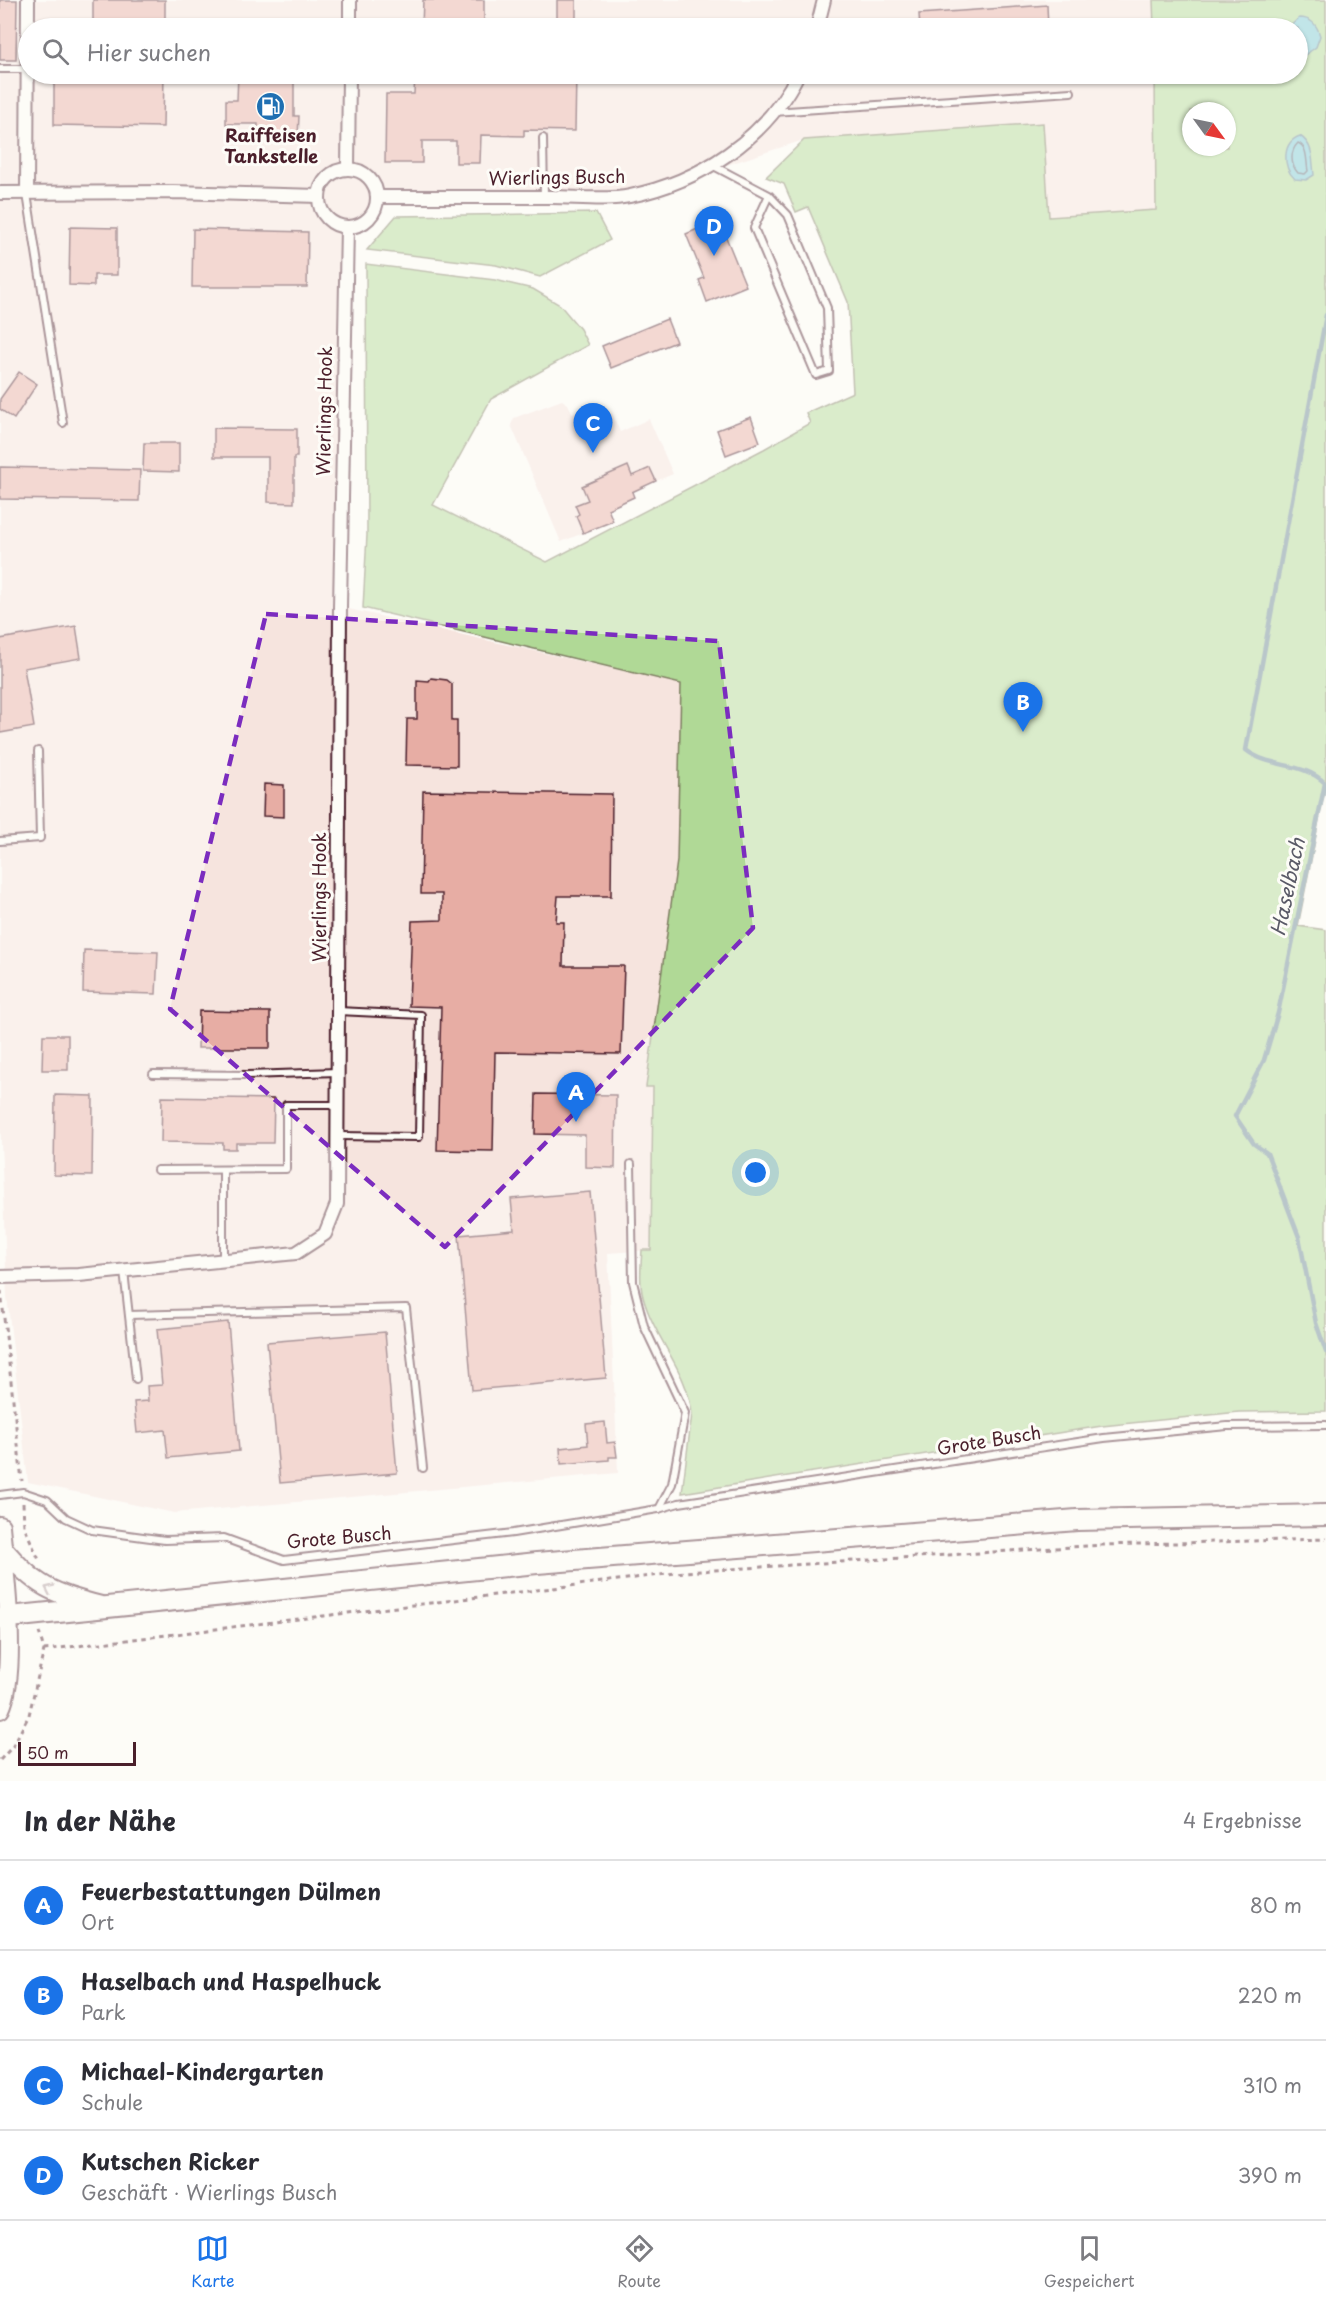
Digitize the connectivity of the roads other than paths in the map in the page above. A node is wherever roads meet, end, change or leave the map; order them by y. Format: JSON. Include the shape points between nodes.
{"nodes":[{"id":1,"x":28,"y":0,"type":"edge"},
{"id":2,"x":350,"y":0,"type":"edge"},
{"id":3,"x":824,"y":0,"type":"edge"},
{"id":4,"x":28,"y":18,"type":"edge"},
{"id":5,"x":350,"y":18,"type":"edge"},
{"id":6,"x":820,"y":18,"type":"edge"},
{"id":7,"x":0,"y":69,"type":"edge"},
{"id":8,"x":18,"y":69,"type":"edge"},
{"id":9,"x":28,"y":84,"type":"edge"},
{"id":10,"x":349,"y":84,"type":"edge"},
{"id":11,"x":791,"y":84,"type":"edge"},
{"id":12,"x":1071,"y":93,"type":"dead end"},
{"id":13,"x":772,"y":112,"type":"junction"},
{"id":14,"x":543,"y":138,"type":"dead end"},
{"id":15,"x":712,"y":165,"type":"junction"},
{"id":16,"x":348,"y":168,"type":"junction"},
{"id":17,"x":0,"y":193,"type":"edge"},
{"id":18,"x":27,"y":193,"type":"junction"},
{"id":19,"x":769,"y":195,"type":"junction"},
{"id":20,"x":319,"y":196,"type":"junction"},
{"id":21,"x":544,"y":197,"type":"junction"},
{"id":22,"x":378,"y":198,"type":"junction"},
{"id":23,"x":347,"y":227,"type":"junction"},
{"id":24,"x":63,"y":423,"type":"dead end"},
{"id":25,"x":38,"y":751,"type":"dead end"},
{"id":26,"x":0,"y":841,"type":"edge"},
{"id":27,"x":338,"y":1011,"type":"junction"},
{"id":28,"x":337,"y":1072,"type":"junction"},
{"id":29,"x":153,"y":1074,"type":"dead end"},
{"id":30,"x":337,"y":1105,"type":"junction"},
{"id":31,"x":337,"y":1136,"type":"junction"},
{"id":32,"x":631,"y":1164,"type":"dead end"},
{"id":33,"x":157,"y":1170,"type":"dead end"},
{"id":34,"x":223,"y":1170,"type":"junction"},
{"id":35,"x":223,"y":1261,"type":"junction"},
{"id":36,"x":124,"y":1271,"type":"junction"},
{"id":37,"x":0,"y":1277,"type":"edge"},
{"id":38,"x":129,"y":1315,"type":"junction"},
{"id":39,"x":136,"y":1379,"type":"dead end"},
{"id":40,"x":1326,"y":1425,"type":"edge"},
{"id":41,"x":423,"y":1468,"type":"dead end"},
{"id":42,"x":0,"y":1495,"type":"edge"},
{"id":43,"x":658,"y":1509,"type":"junction"},
{"id":44,"x":1326,"y":1515,"type":"edge"},
{"id":45,"x":0,"y":1526,"type":"edge"},
{"id":46,"x":2,"y":1547,"type":"junction"},
{"id":47,"x":105,"y":1607,"type":"junction"},
{"id":48,"x":3,"y":1618,"type":"edge"},
{"id":49,"x":0,"y":1708,"type":"edge"}],
"edges":[{"from":1,"to":4,"type":"street"},
{"from":2,"to":5,"type":"street"},
{"from":3,"to":6,"type":"street"},
{"from":7,"to":8,"type":"lane"},
{"from":9,"to":18,"type":"street"},
{"from":10,"to":16,"type":"street"},
{"from":11,"to":13,"type":"street","name":"Wierlings Busch"},
{"from":12,"to":13,"type":"lane"},
{"from":13,"to":15,"type":"street","name":"Wierlings Busch","via":[[740,145]]},
{"from":14,"to":21,"type":"lane"},
{"from":15,"to":19,"type":"lane"},
{"from":15,"to":21,"type":"street","name":"Wierlings Busch","via":[[669,186],[627,197]]},
{"from":16,"to":20,"type":"street","via":[[328,176]]},
{"from":16,"to":22,"type":"street","via":[[366,173]]},
{"from":17,"to":18,"type":"street"},
{"from":18,"to":20,"type":"street"},
{"from":18,"to":24,"type":"lane"},
{"from":19,"to":19,"type":"lane","via":[[788,215],[827,308],[829,371],[816,375],[754,228]]},
{"from":20,"to":23,"type":"street","via":[[326,217]]},
{"from":21,"to":22,"type":"street","name":"Wierlings Busch"},
{"from":22,"to":23,"type":"street","via":[[368,220]]},
{"from":23,"to":27,"type":"street","name":"Wierlings Hook","via":[[339,619]]},
{"from":25,"to":26,"type":"lane","via":[[40,838]]},
{"from":27,"to":28,"type":"street","name":"Wierlings Hook"},
{"from":27,"to":31,"type":"lane","via":[[421,1015],[418,1137]]},
{"from":28,"to":29,"type":"lane"},
{"from":28,"to":30,"type":"street","name":"Wierlings Hook"},
{"from":30,"to":31,"type":"street","name":"Wierlings Hook"},
{"from":30,"to":34,"type":"lane","via":[[286,1106],[286,1169]]},
{"from":31,"to":35,"type":"street","name":"Wierlings Hook","via":[[337,1204],[325,1234],[296,1253]]},
{"from":32,"to":43,"type":"lane","via":[[633,1282],[644,1326],[685,1413],[672,1484]]},
{"from":33,"to":34,"type":"lane"},
{"from":34,"to":35,"type":"lane"},
{"from":35,"to":36,"type":"street","name":"Wierlings Hook"},
{"from":36,"to":37,"type":"street","name":"Wierlings Hook"},
{"from":36,"to":38,"type":"lane"},
{"from":38,"to":39,"type":"lane"},
{"from":38,"to":41,"type":"lane","via":[[406,1308]]},
{"from":40,"to":43,"type":"lane","name":"Grote Busch","via":[[1227,1426],[1104,1438]]},
{"from":42,"to":43,"type":"lane","name":"Grote Busch","via":[[23,1492],[47,1500],[66,1518],[92,1530],[165,1540],[224,1538],[284,1560],[513,1533]]},
{"from":44,"to":47,"type":"main road","via":[[1077,1520],[537,1563]]},
{"from":45,"to":46,"type":"street"},
{"from":47,"to":46,"type":"street","one_way":true,"via":[[71,1599],[37,1584]]},
{"from":46,"to":48,"type":"street"},
{"from":47,"to":48,"type":"main road"},
{"from":48,"to":49,"type":"street","via":[[9,1666]]}]}
